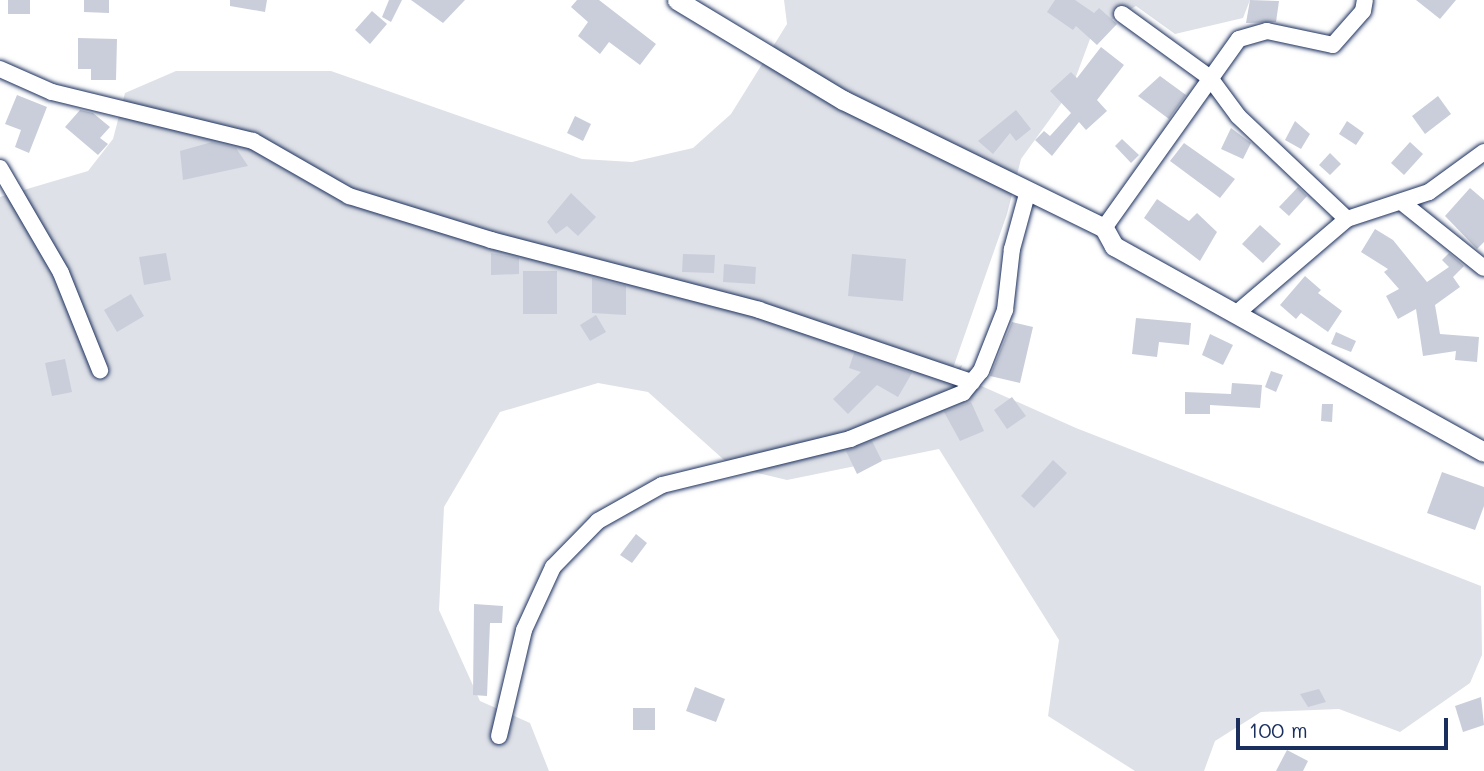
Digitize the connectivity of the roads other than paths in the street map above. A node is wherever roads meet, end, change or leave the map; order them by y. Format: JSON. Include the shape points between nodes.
{"nodes":[{"id":1,"x":677,"y":0,"type":"edge"},
{"id":2,"x":1365,"y":0,"type":"edge"},
{"id":3,"x":1122,"y":14,"type":"dead end"},
{"id":4,"x":0,"y":69,"type":"edge"},
{"id":5,"x":1210,"y":78,"type":"junction"},
{"id":6,"x":1484,"y":152,"type":"edge"},
{"id":7,"x":0,"y":167,"type":"edge"},
{"id":8,"x":1027,"y":194,"type":"junction"},
{"id":9,"x":1404,"y":204,"type":"junction"},
{"id":10,"x":1347,"y":219,"type":"junction"},
{"id":11,"x":1104,"y":228,"type":"junction"},
{"id":12,"x":1484,"y":268,"type":"edge"},
{"id":13,"x":1237,"y":313,"type":"junction"},
{"id":14,"x":100,"y":370,"type":"dead end"},
{"id":15,"x":972,"y":382,"type":"junction"},
{"id":16,"x":1484,"y":452,"type":"edge"},
{"id":17,"x":499,"y":736,"type":"dead end"}],
"edges":[{"from":1,"to":8,"type":"street","via":[[842,100]]},
{"from":2,"to":5,"type":"street","via":[[1363,11],[1333,45],[1266,31],[1239,39]]},
{"from":3,"to":5,"type":"street"},
{"from":4,"to":15,"type":"street","via":[[52,92],[253,141],[349,196],[491,240],[759,310]]},
{"from":5,"to":10,"type":"street","via":[[1238,116]]},
{"from":5,"to":11,"type":"street"},
{"from":6,"to":9,"type":"street","via":[[1429,192]]},
{"from":7,"to":14,"type":"street","via":[[61,272]]},
{"from":8,"to":11,"type":"street"},
{"from":8,"to":15,"type":"street","via":[[1012,249],[1005,310]]},
{"from":9,"to":10,"type":"street"},
{"from":9,"to":12,"type":"street"},
{"from":10,"to":13,"type":"street"},
{"from":11,"to":13,"type":"street","via":[[1114,246]]},
{"from":13,"to":16,"type":"street"},
{"from":15,"to":17,"type":"street","via":[[944,404],[850,439],[662,485],[598,521],[553,566],[524,630]]}]}
